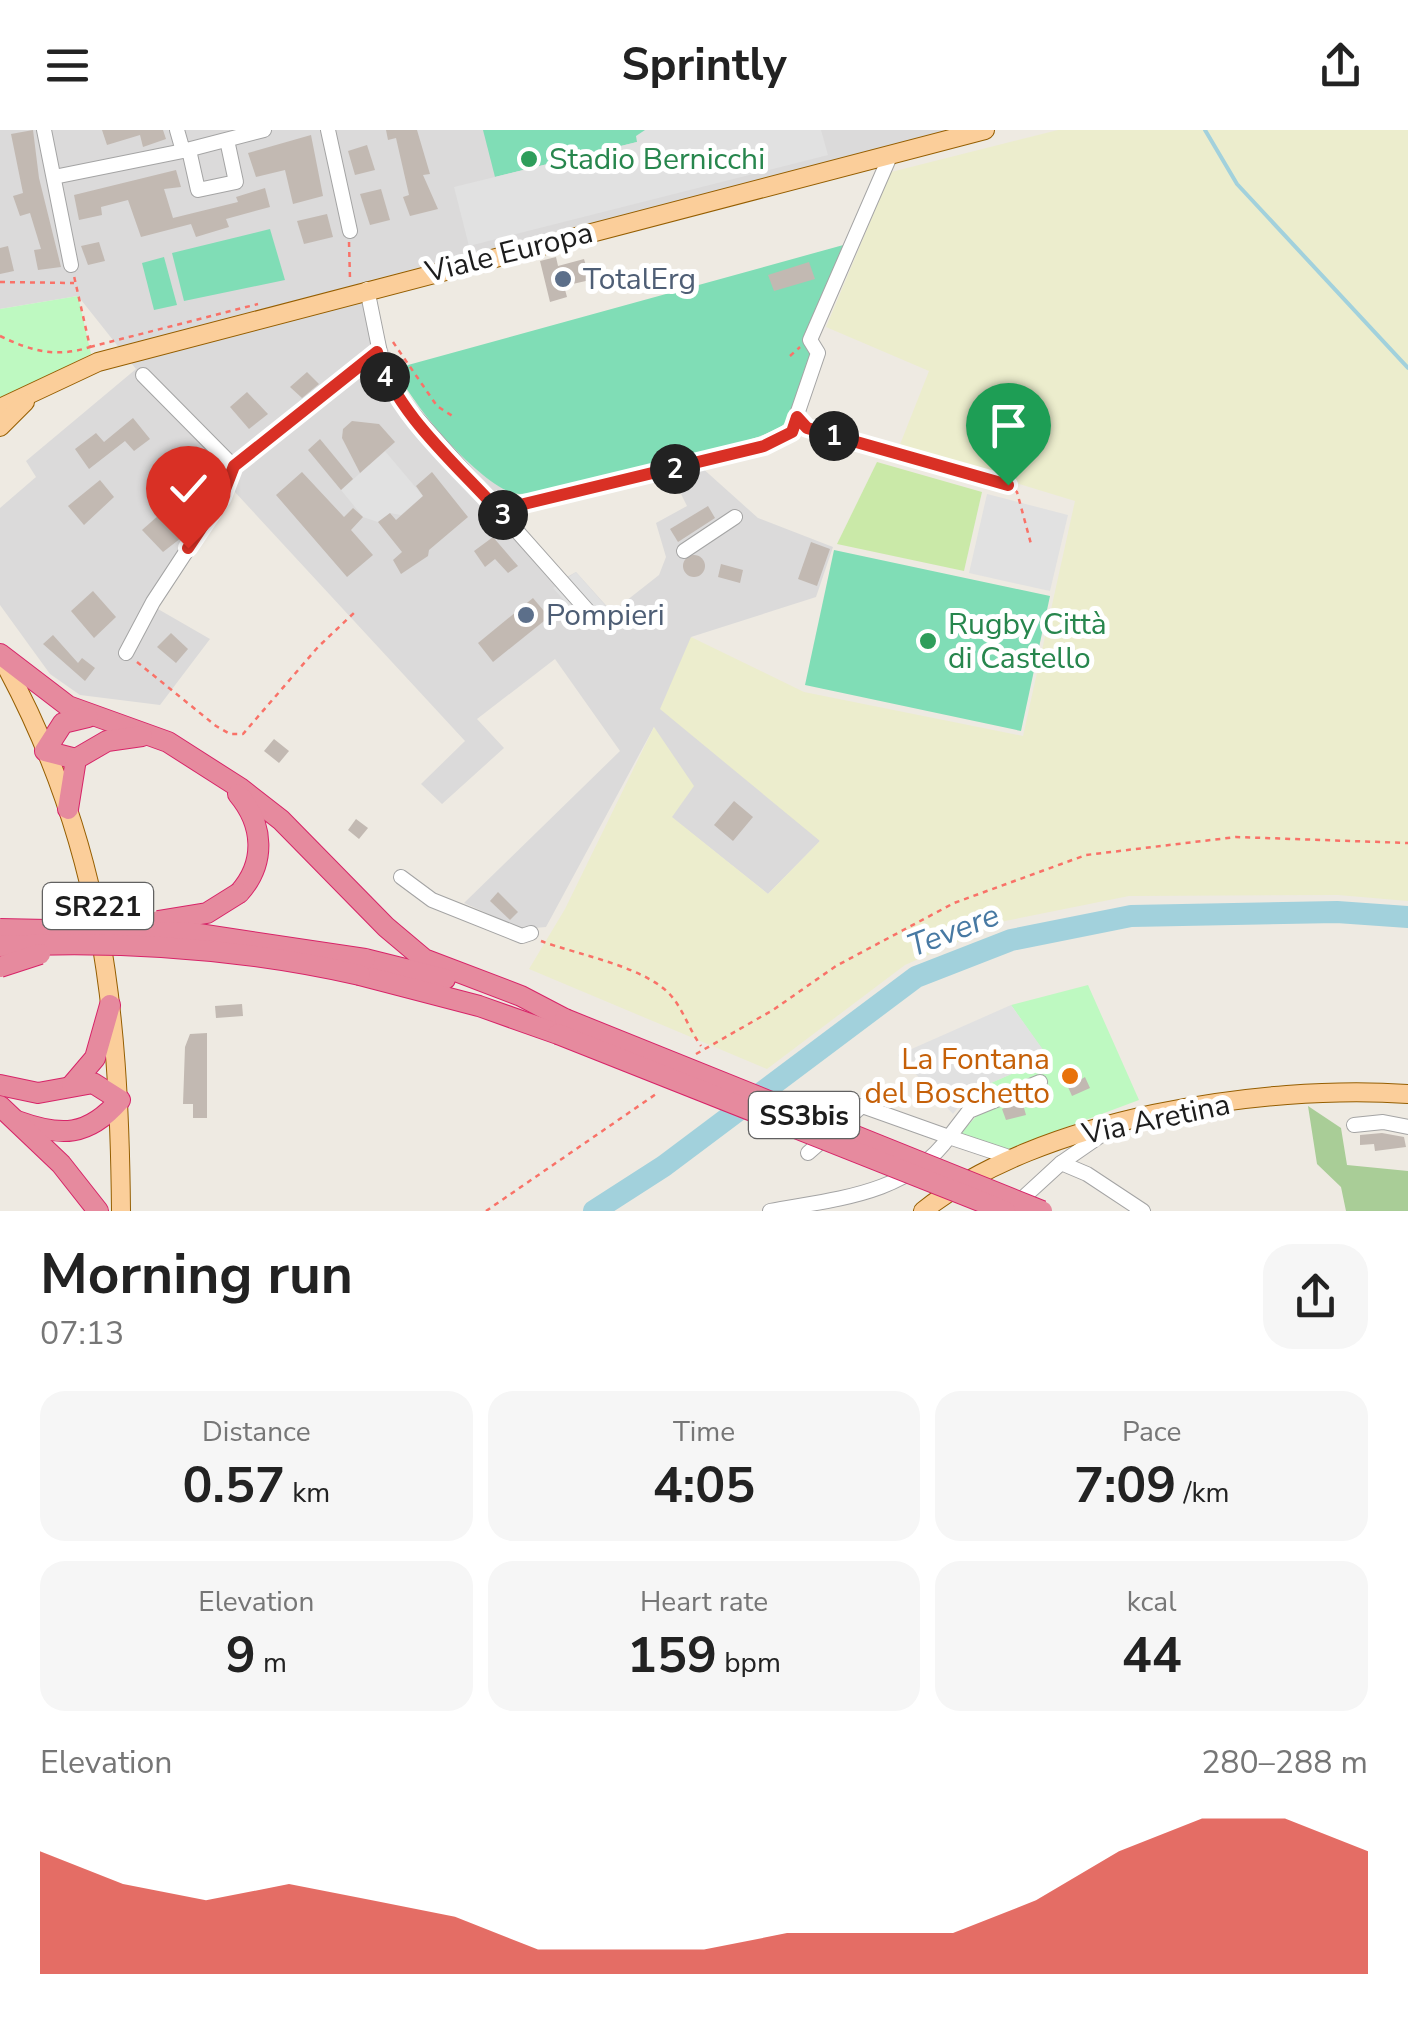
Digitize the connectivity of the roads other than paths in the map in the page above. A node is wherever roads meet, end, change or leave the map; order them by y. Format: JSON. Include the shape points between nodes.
{"nodes":[{"id":1,"x":44,"y":130,"type":"edge"},
{"id":2,"x":177,"y":130,"type":"edge"},
{"id":3,"x":264,"y":130,"type":"edge"},
{"id":4,"x":328,"y":130,"type":"edge"},
{"id":5,"x":985,"y":130,"type":"edge"},
{"id":6,"x":227,"y":140,"type":"junction"},
{"id":7,"x":186,"y":151,"type":"junction"},
{"id":8,"x":891,"y":154,"type":"junction"},
{"id":9,"x":54,"y":177,"type":"junction"},
{"id":10,"x":350,"y":232,"type":"road end"},
{"id":11,"x":72,"y":265,"type":"road end"},
{"id":12,"x":359,"y":284,"type":"junction"},
{"id":13,"x":376,"y":346,"type":"junction"},
{"id":14,"x":144,"y":375,"type":"dead end"},
{"id":15,"x":39,"y":390,"type":"junction"},
{"id":16,"x":0,"y":408,"type":"edge"},
{"id":17,"x":0,"y":426,"type":"edge"},
{"id":18,"x":234,"y":466,"type":"junction"},
{"id":19,"x":504,"y":517,"type":"junction"},
{"id":20,"x":735,"y":517,"type":"dead end"},
{"id":21,"x":684,"y":551,"type":"dead end"},
{"id":22,"x":595,"y":619,"type":"dead end"},
{"id":23,"x":126,"y":653,"type":"road end"},
{"id":24,"x":0,"y":655,"type":"edge"},
{"id":25,"x":88,"y":716,"type":"junction"},
{"id":26,"x":154,"y":736,"type":"junction"},
{"id":27,"x":45,"y":751,"type":"junction"},
{"id":28,"x":76,"y":759,"type":"junction"},
{"id":29,"x":216,"y":771,"type":"junction"},
{"id":30,"x":68,"y":810,"type":"junction"},
{"id":31,"x":401,"y":877,"type":"dead end"},
{"id":32,"x":25,"y":928,"type":"junction"},
{"id":33,"x":0,"y":929,"type":"edge"},
{"id":34,"x":531,"y":934,"type":"road end"},
{"id":35,"x":0,"y":946,"type":"edge"},
{"id":36,"x":230,"y":951,"type":"junction"},
{"id":37,"x":0,"y":967,"type":"edge"},
{"id":38,"x":362,"y":967,"type":"junction"},
{"id":39,"x":110,"y":1005,"type":"junction"},
{"id":40,"x":562,"y":1027,"type":"junction"},
{"id":41,"x":1040,"y":1082,"type":"dead end"},
{"id":42,"x":0,"y":1085,"type":"edge"},
{"id":43,"x":72,"y":1085,"type":"junction"},
{"id":44,"x":1408,"y":1094,"type":"edge"},
{"id":45,"x":120,"y":1100,"type":"junction"},
{"id":46,"x":0,"y":1106,"type":"edge"},
{"id":47,"x":17,"y":1121,"type":"junction"},
{"id":48,"x":1118,"y":1124,"type":"junction"},
{"id":49,"x":1354,"y":1126,"type":"dead end"},
{"id":50,"x":1408,"y":1127,"type":"edge"},
{"id":51,"x":949,"y":1137,"type":"junction"},
{"id":52,"x":808,"y":1153,"type":"dead end"},
{"id":53,"x":1008,"y":1157,"type":"junction"},
{"id":54,"x":1061,"y":1163,"type":"junction"},
{"id":55,"x":98,"y":1211,"type":"edge"},
{"id":56,"x":121,"y":1211,"type":"edge"},
{"id":57,"x":770,"y":1211,"type":"edge"},
{"id":58,"x":923,"y":1211,"type":"edge"},
{"id":59,"x":1008,"y":1211,"type":"edge"},
{"id":60,"x":1042,"y":1211,"type":"edge"},
{"id":61,"x":1143,"y":1211,"type":"edge"}],
"edges":[{"from":1,"to":9,"type":"street"},
{"from":2,"to":7,"type":"street"},
{"from":3,"to":6,"type":"street"},
{"from":4,"to":10,"type":"street"},
{"from":5,"to":8,"type":"main road","name":"Viale Europa"},
{"from":6,"to":7,"type":"street"},
{"from":6,"to":7,"type":"street","via":[[236,182],[198,190]]},
{"from":7,"to":9,"type":"street"},
{"from":8,"to":12,"type":"main road","name":"Viale Europa"},
{"from":8,"to":19,"type":"street","via":[[810,340],[818,353],[792,432],[764,446],[524,504]]},
{"from":9,"to":11,"type":"street"},
{"from":12,"to":13,"type":"street"},
{"from":12,"to":15,"type":"main road","name":"Viale Europa","via":[[98,362]]},
{"from":13,"to":18,"type":"street"},
{"from":13,"to":19,"type":"street","via":[[385,376],[406,406]]},
{"from":14,"to":18,"type":"street"},
{"from":15,"to":16,"type":"main road","name":"Viale Europa"},
{"from":15,"to":17,"type":"main road","name":"Viale Europa"},
{"from":18,"to":23,"type":"street","via":[[222,497]]},
{"from":19,"to":22,"type":"street"},
{"from":20,"to":21,"type":"street"},
{"from":24,"to":25,"type":"highway","via":[[43,691]]},
{"from":24,"to":27,"type":"main road","number":"SR221"},
{"from":25,"to":26,"type":"highway"},
{"from":25,"to":27,"type":"highway","via":[[63,723]]},
{"from":26,"to":28,"type":"highway","via":[[112,739]]},
{"from":26,"to":29,"type":"highway"},
{"from":27,"to":28,"type":"highway"},
{"from":27,"to":30,"type":"main road","number":"SR221"},
{"from":28,"to":30,"type":"highway"},
{"from":29,"to":32,"type":"highway","bridge":true,"via":[[247,805],[258,831],[257,862],[239,893],[187,918]]},
{"from":29,"to":40,"type":"highway","via":[[281,820],[418,955],[521,996]]},
{"from":30,"to":39,"type":"main road","number":"SR221","via":[[98,908]]},
{"from":31,"to":34,"type":"street","via":[[432,900]]},
{"from":32,"to":33,"type":"highway","number":"SS3bis","bridge":true},
{"from":32,"to":38,"type":"highway","number":"SS3bis","bridge":true,"via":[[192,932]]},
{"from":35,"to":36,"type":"highway","number":"SS3bis","bridge":true},
{"from":36,"to":37,"type":"highway","bridge":true,"via":[[54,952]]},
{"from":36,"to":38,"type":"highway","number":"SS3bis","bridge":true},
{"from":38,"to":40,"type":"highway","number":"SS3bis"},
{"from":39,"to":43,"type":"highway","via":[[95,1058]]},
{"from":39,"to":45,"type":"main road","number":"SR221"},
{"from":40,"to":59,"type":"highway","number":"SS3bis","bridge":true},
{"from":40,"to":60,"type":"highway","number":"SS3bis","bridge":true},
{"from":41,"to":51,"type":"street","via":[[966,1107]]},
{"from":42,"to":43,"type":"highway","via":[[38,1093]]},
{"from":43,"to":45,"type":"highway","via":[[100,1086]]},
{"from":44,"to":48,"type":"main road","name":"Via Aretina","via":[[1346,1090],[1270,1097]]},
{"from":45,"to":47,"type":"highway","via":[[77,1132]]},
{"from":45,"to":56,"type":"main road","number":"SR221"},
{"from":46,"to":47,"type":"highway"},
{"from":47,"to":55,"type":"highway"},
{"from":48,"to":53,"type":"main road","name":"Via Aretina"},
{"from":48,"to":54,"type":"street"},
{"from":49,"to":50,"type":"street"},
{"from":51,"to":52,"type":"street","via":[[862,1106]]},
{"from":51,"to":53,"type":"street"},
{"from":51,"to":57,"type":"street","via":[[880,1190]]},
{"from":53,"to":58,"type":"main road","name":"Via Aretina"},
{"from":54,"to":59,"type":"street"},
{"from":54,"to":61,"type":"street"}]}
